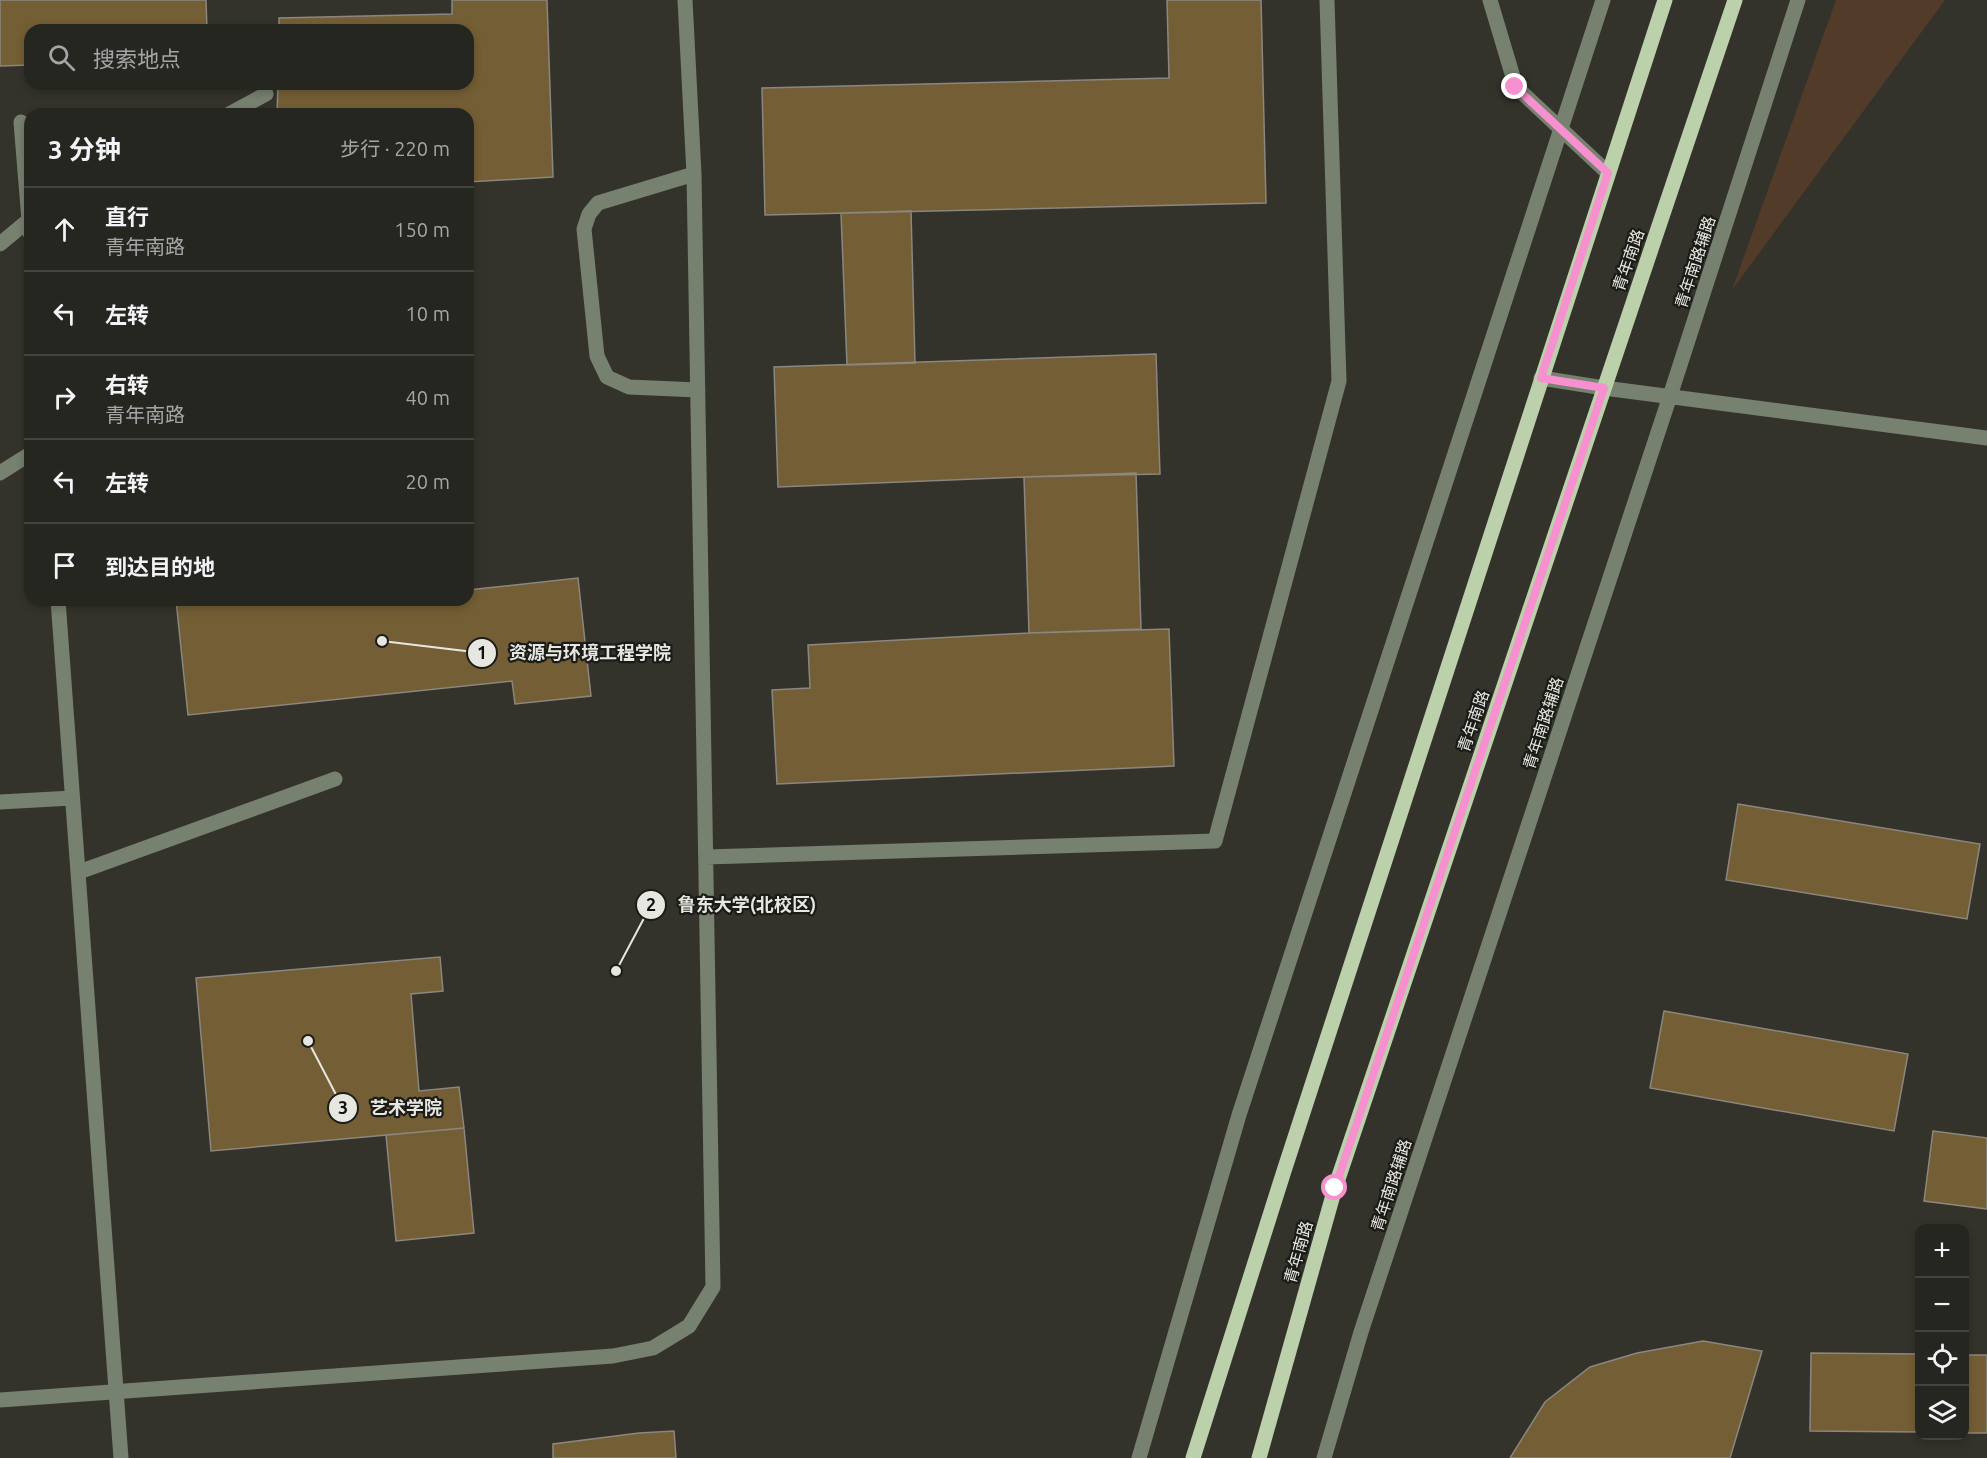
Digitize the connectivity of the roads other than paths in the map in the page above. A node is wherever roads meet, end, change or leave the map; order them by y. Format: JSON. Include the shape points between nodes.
{"nodes":[{"id":1,"x":685,"y":0,"type":"edge"},
{"id":2,"x":1327,"y":0,"type":"edge"},
{"id":3,"x":1490,"y":0,"type":"edge"},
{"id":4,"x":1603,"y":0,"type":"edge"},
{"id":5,"x":1665,"y":0,"type":"edge"},
{"id":6,"x":1735,"y":0,"type":"edge"},
{"id":7,"x":1798,"y":0,"type":"edge"},
{"id":8,"x":266,"y":94,"type":"dead end"},
{"id":9,"x":240,"y":108,"type":"edge"},
{"id":10,"x":21,"y":122,"type":"dead end"},
{"id":11,"x":24,"y":156,"type":"edge"},
{"id":12,"x":1608,"y":173,"type":"junction"},
{"id":13,"x":694,"y":174,"type":"junction"},
{"id":14,"x":24,"y":228,"type":"edge"},
{"id":15,"x":0,"y":244,"type":"edge"},
{"id":16,"x":1541,"y":378,"type":"junction"},
{"id":17,"x":1604,"y":388,"type":"junction"},
{"id":18,"x":698,"y":390,"type":"junction"},
{"id":19,"x":1670,"y":396,"type":"junction"},
{"id":20,"x":1987,"y":438,"type":"edge"},
{"id":21,"x":24,"y":458,"type":"edge"},
{"id":22,"x":0,"y":473,"type":"edge"},
{"id":23,"x":58,"y":606,"type":"edge"},
{"id":24,"x":335,"y":779,"type":"dead end"},
{"id":25,"x":72,"y":798,"type":"junction"},
{"id":26,"x":0,"y":802,"type":"edge"},
{"id":27,"x":706,"y":857,"type":"junction"},
{"id":28,"x":78,"y":872,"type":"junction"},
{"id":29,"x":116,"y":1393,"type":"junction"},
{"id":30,"x":0,"y":1400,"type":"edge"},
{"id":31,"x":122,"y":1458,"type":"edge"},
{"id":32,"x":1139,"y":1458,"type":"edge"},
{"id":33,"x":1193,"y":1458,"type":"edge"},
{"id":34,"x":1259,"y":1458,"type":"edge"},
{"id":35,"x":1324,"y":1458,"type":"edge"}],
"edges":[{"from":1,"to":13,"type":"street"},
{"from":2,"to":27,"type":"street","via":[[1339,381],[1215,841]]},
{"from":3,"to":12,"type":"street","via":[[1515,87]]},
{"from":4,"to":32,"type":"street","via":[[1239,1115]]},
{"from":5,"to":12,"type":"main road"},
{"from":6,"to":17,"type":"main road","name":"青年南路"},
{"from":7,"to":19,"type":"street","name":"青年南路辅路"},
{"from":8,"to":9,"type":"street"},
{"from":10,"to":11,"type":"street"},
{"from":12,"to":16,"type":"main road"},
{"from":13,"to":18,"type":"street"},
{"from":13,"to":18,"type":"street","via":[[598,204],[584,229],[597,356],[607,377],[629,387]]},
{"from":14,"to":15,"type":"street"},
{"from":16,"to":17,"type":"street"},
{"from":16,"to":33,"type":"main road"},
{"from":17,"to":19,"type":"street"},
{"from":17,"to":34,"type":"main road","name":"青年南路","via":[[1335,1188]]},
{"from":18,"to":27,"type":"street"},
{"from":19,"to":20,"type":"street"},
{"from":19,"to":35,"type":"street","name":"青年南路辅路","via":[[1361,1332]]},
{"from":21,"to":22,"type":"street"},
{"from":23,"to":25,"type":"street"},
{"from":24,"to":28,"type":"street"},
{"from":25,"to":26,"type":"street"},
{"from":25,"to":28,"type":"street"},
{"from":27,"to":29,"type":"street","via":[[713,1287],[689,1326],[653,1348],[613,1356]]},
{"from":28,"to":29,"type":"street"},
{"from":29,"to":30,"type":"street"},
{"from":29,"to":31,"type":"street"}]}
